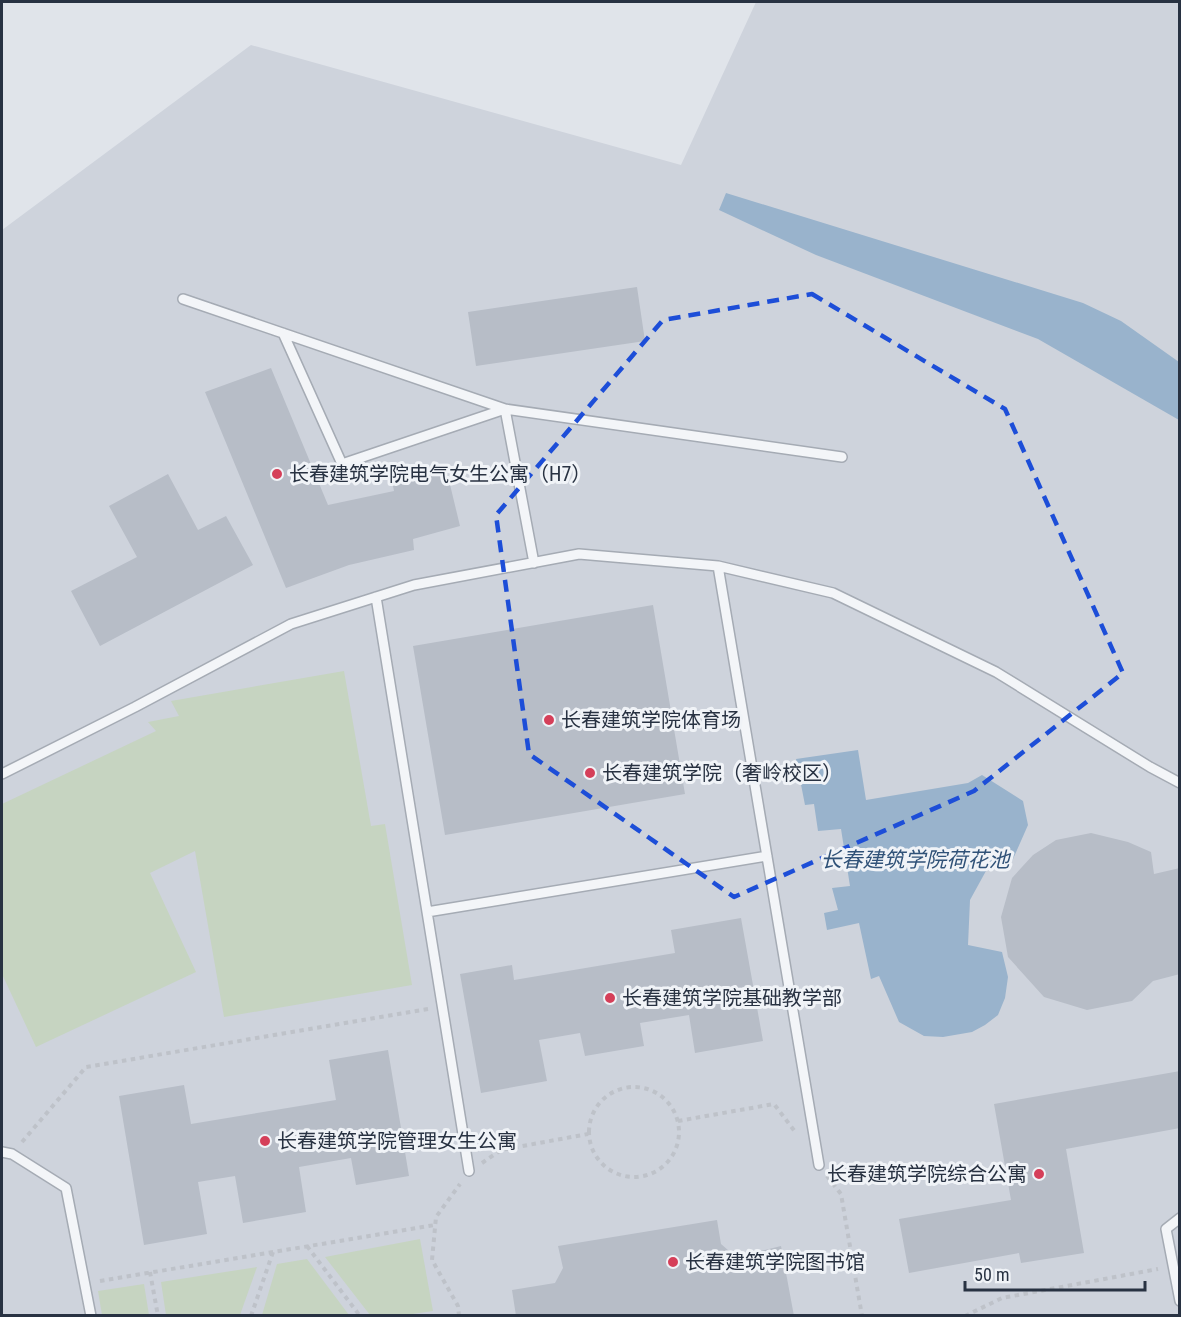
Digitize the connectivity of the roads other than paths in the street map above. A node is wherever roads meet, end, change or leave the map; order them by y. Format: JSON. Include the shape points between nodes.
{"nodes":[{"id":1,"x":183,"y":299,"type":"dead end"},
{"id":2,"x":283,"y":333,"type":"junction"},
{"id":3,"x":505,"y":409,"type":"junction"},
{"id":4,"x":842,"y":458,"type":"dead end"},
{"id":5,"x":534,"y":563,"type":"junction"},
{"id":6,"x":718,"y":566,"type":"junction"},
{"id":7,"x":376,"y":597,"type":"junction"},
{"id":8,"x":2,"y":774,"type":"edge"},
{"id":9,"x":1179,"y":783,"type":"edge"},
{"id":10,"x":767,"y":856,"type":"junction"},
{"id":11,"x":427,"y":912,"type":"junction"},
{"id":12,"x":2,"y":1152,"type":"edge"},
{"id":13,"x":819,"y":1165,"type":"road end"},
{"id":14,"x":469,"y":1171,"type":"road end"},
{"id":15,"x":1179,"y":1218,"type":"edge"},
{"id":16,"x":1179,"y":1300,"type":"edge"},
{"id":17,"x":91,"y":1316,"type":"edge"}],
"edges":[{"from":1,"to":2,"type":"lane"},
{"from":2,"to":3,"type":"lane"},
{"from":2,"to":3,"type":"lane","via":[[342,464]]},
{"from":3,"to":4,"type":"lane"},
{"from":3,"to":5,"type":"lane"},
{"from":5,"to":6,"type":"lane","via":[[579,554]]},
{"from":5,"to":7,"type":"lane","via":[[414,585]]},
{"from":6,"to":9,"type":"lane","via":[[833,593],[996,672]]},
{"from":6,"to":10,"type":"lane"},
{"from":7,"to":8,"type":"lane","via":[[291,624]]},
{"from":7,"to":11,"type":"lane"},
{"from":10,"to":11,"type":"lane"},
{"from":10,"to":13,"type":"lane"},
{"from":11,"to":14,"type":"lane"},
{"from":12,"to":17,"type":"lane","via":[[66,1188]]},
{"from":15,"to":16,"type":"lane","via":[[1166,1229]]}]}
